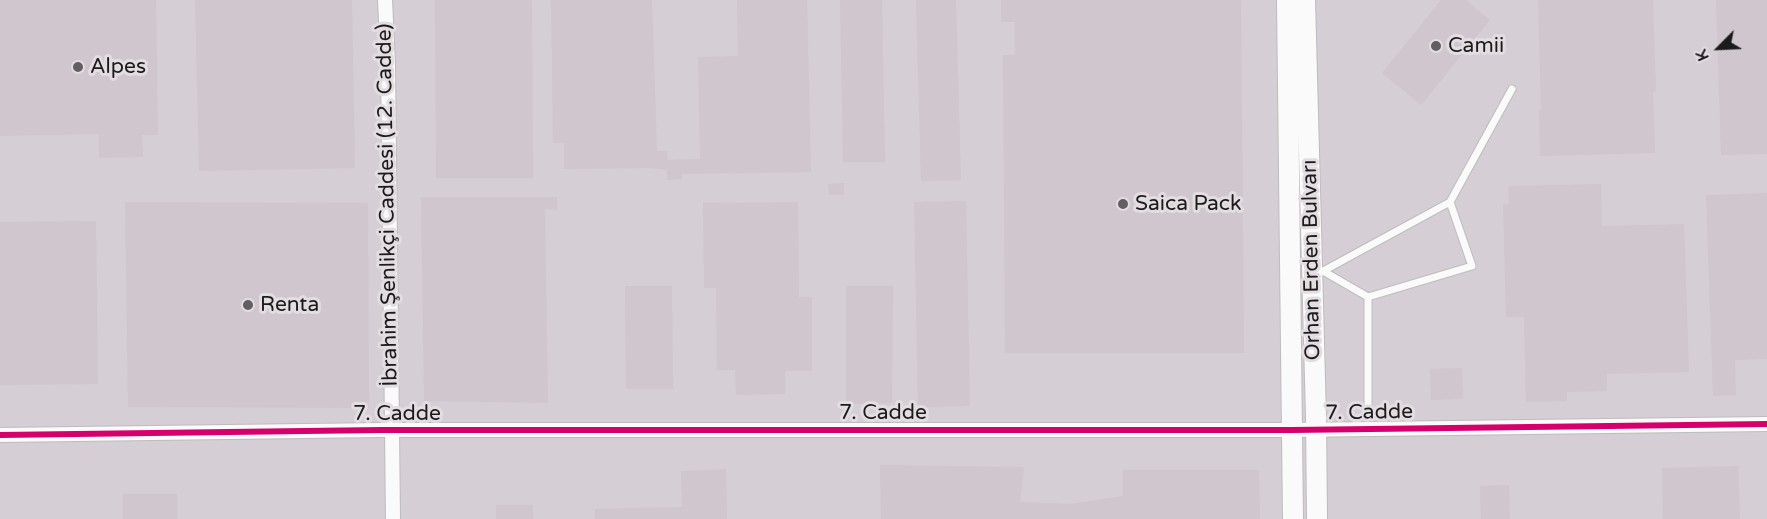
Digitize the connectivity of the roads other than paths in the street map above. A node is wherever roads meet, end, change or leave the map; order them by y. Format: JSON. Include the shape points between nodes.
{"nodes":[{"id":1,"x":385,"y":0,"type":"edge"},
{"id":2,"x":1287,"y":0,"type":"edge"},
{"id":3,"x":1305,"y":0,"type":"edge"},
{"id":4,"x":1512,"y":89,"type":"dead end"},
{"id":5,"x":1450,"y":202,"type":"junction"},
{"id":6,"x":1317,"y":274,"type":"junction"},
{"id":7,"x":1368,"y":297,"type":"junction"},
{"id":8,"x":1368,"y":411,"type":"dead end"},
{"id":9,"x":1767,"y":424,"type":"edge"},
{"id":10,"x":391,"y":430,"type":"junction"},
{"id":11,"x":1292,"y":430,"type":"junction"},
{"id":12,"x":1315,"y":430,"type":"junction"},
{"id":13,"x":0,"y":435,"type":"edge"},
{"id":14,"x":393,"y":519,"type":"edge"},
{"id":15,"x":1293,"y":519,"type":"edge"},
{"id":16,"x":1317,"y":519,"type":"edge"}],
"edges":[{"from":1,"to":10,"type":"street","name":"İbrahim Şenlikçi Caddesi (12. Cadde)"},
{"from":2,"to":11,"type":"street","name":"Orhan Erden Bulvarı"},
{"from":3,"to":6,"type":"street","name":"Orhan Erden Bulvarı"},
{"from":4,"to":5,"type":"lane"},
{"from":5,"to":6,"type":"lane"},
{"from":5,"to":7,"type":"lane","via":[[1472,266]]},
{"from":6,"to":7,"type":"lane"},
{"from":6,"to":12,"type":"street","name":"Orhan Erden Bulvarı"},
{"from":7,"to":8,"type":"lane"},
{"from":9,"to":12,"type":"street","name":"7. Cadde"},
{"from":10,"to":11,"type":"street","name":"7. Cadde"},
{"from":10,"to":13,"type":"street","name":"7. Cadde"},
{"from":10,"to":14,"type":"street","name":"İbrahim Şenlikçi Caddesi (12. Cadde)"},
{"from":11,"to":12,"type":"street","name":"7. Cadde"},
{"from":11,"to":15,"type":"street","name":"Orhan Erden Bulvarı"},
{"from":12,"to":16,"type":"street","name":"Orhan Erden Bulvarı"}]}
